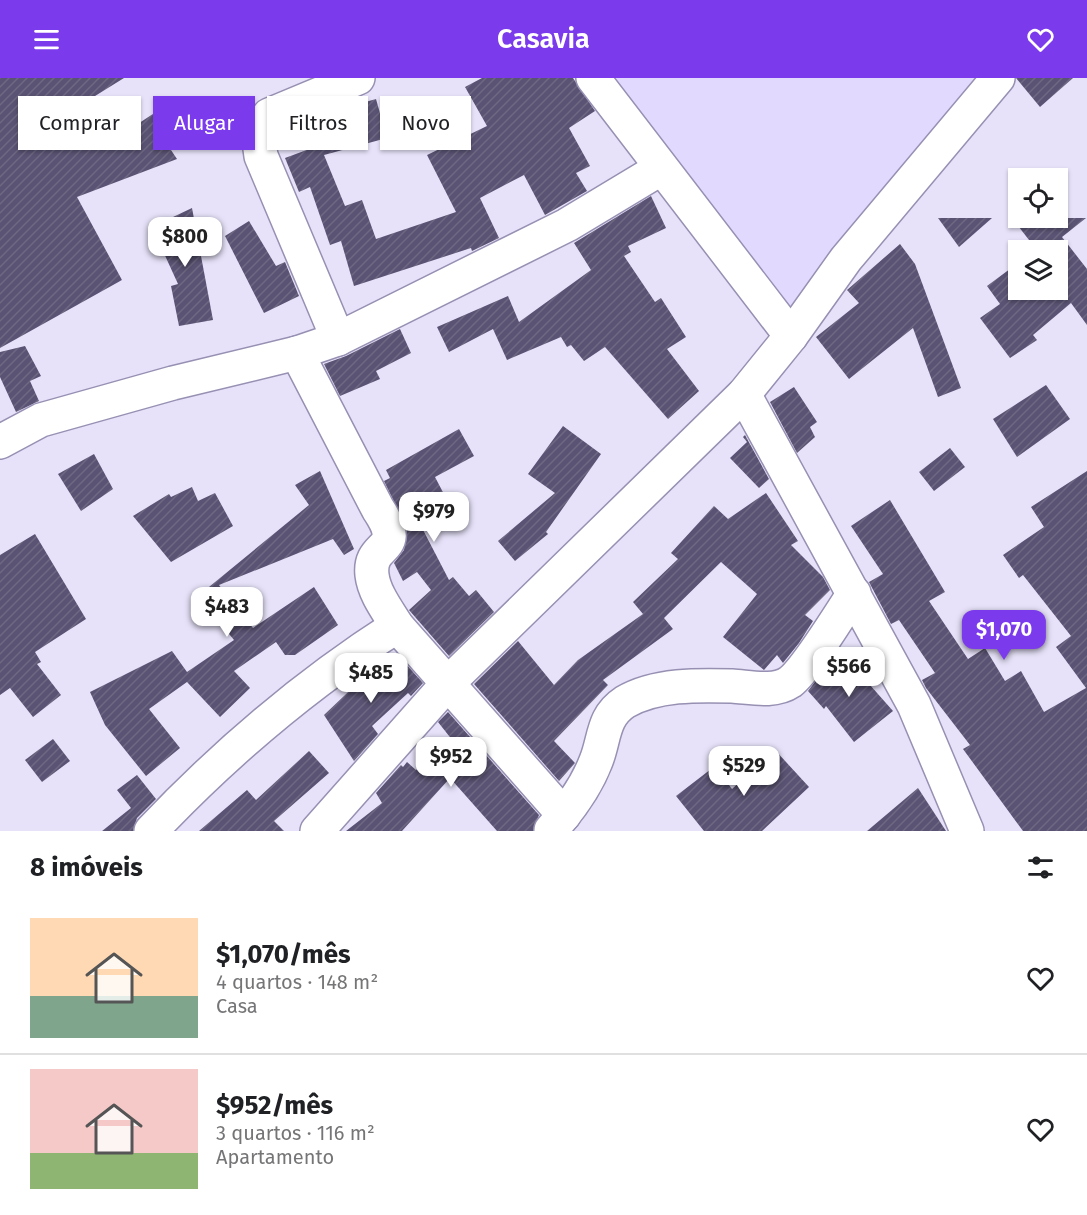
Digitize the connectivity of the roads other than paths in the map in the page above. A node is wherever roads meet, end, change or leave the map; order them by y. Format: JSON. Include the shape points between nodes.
{"nodes":[{"id":1,"x":358,"y":78,"type":"edge"},
{"id":2,"x":593,"y":78,"type":"edge"},
{"id":3,"x":998,"y":78,"type":"edge"},
{"id":4,"x":660,"y":169,"type":"junction"},
{"id":5,"x":791,"y":336,"type":"junction"},
{"id":6,"x":338,"y":339,"type":"junction"},
{"id":7,"x":297,"y":353,"type":"junction"},
{"id":8,"x":744,"y":394,"type":"junction"},
{"id":9,"x":0,"y":442,"type":"edge"},
{"id":10,"x":854,"y":593,"type":"junction"},
{"id":11,"x":397,"y":626,"type":"junction"},
{"id":12,"x":448,"y":682,"type":"junction"},
{"id":13,"x":557,"y":823,"type":"edge"},
{"id":14,"x":151,"y":831,"type":"edge"},
{"id":15,"x":317,"y":831,"type":"edge"},
{"id":16,"x":967,"y":831,"type":"edge"}],
"edges":[{"from":1,"to":6,"type":"street","via":[[269,116],[258,134],[261,156]]},
{"from":2,"to":4,"type":"street"},
{"from":3,"to":5,"type":"street","via":[[846,259]]},
{"from":4,"to":5,"type":"street"},
{"from":4,"to":6,"type":"street","via":[[567,225]]},
{"from":5,"to":8,"type":"street"},
{"from":6,"to":7,"type":"street"},
{"from":7,"to":9,"type":"street","via":[[41,420]]},
{"from":7,"to":11,"type":"street","via":[[389,526],[390,538],[373,563],[372,576]]},
{"from":8,"to":10,"type":"street"},
{"from":8,"to":12,"type":"street"},
{"from":10,"to":13,"type":"street","via":[[789,683],[765,689],[729,686],[649,691],[613,711],[604,728],[596,761]]},
{"from":10,"to":16,"type":"street","via":[[914,705]]},
{"from":11,"to":12,"type":"street"},
{"from":11,"to":14,"type":"street","via":[[308,687],[219,762]]},
{"from":12,"to":13,"type":"street"},
{"from":12,"to":15,"type":"street"}]}
